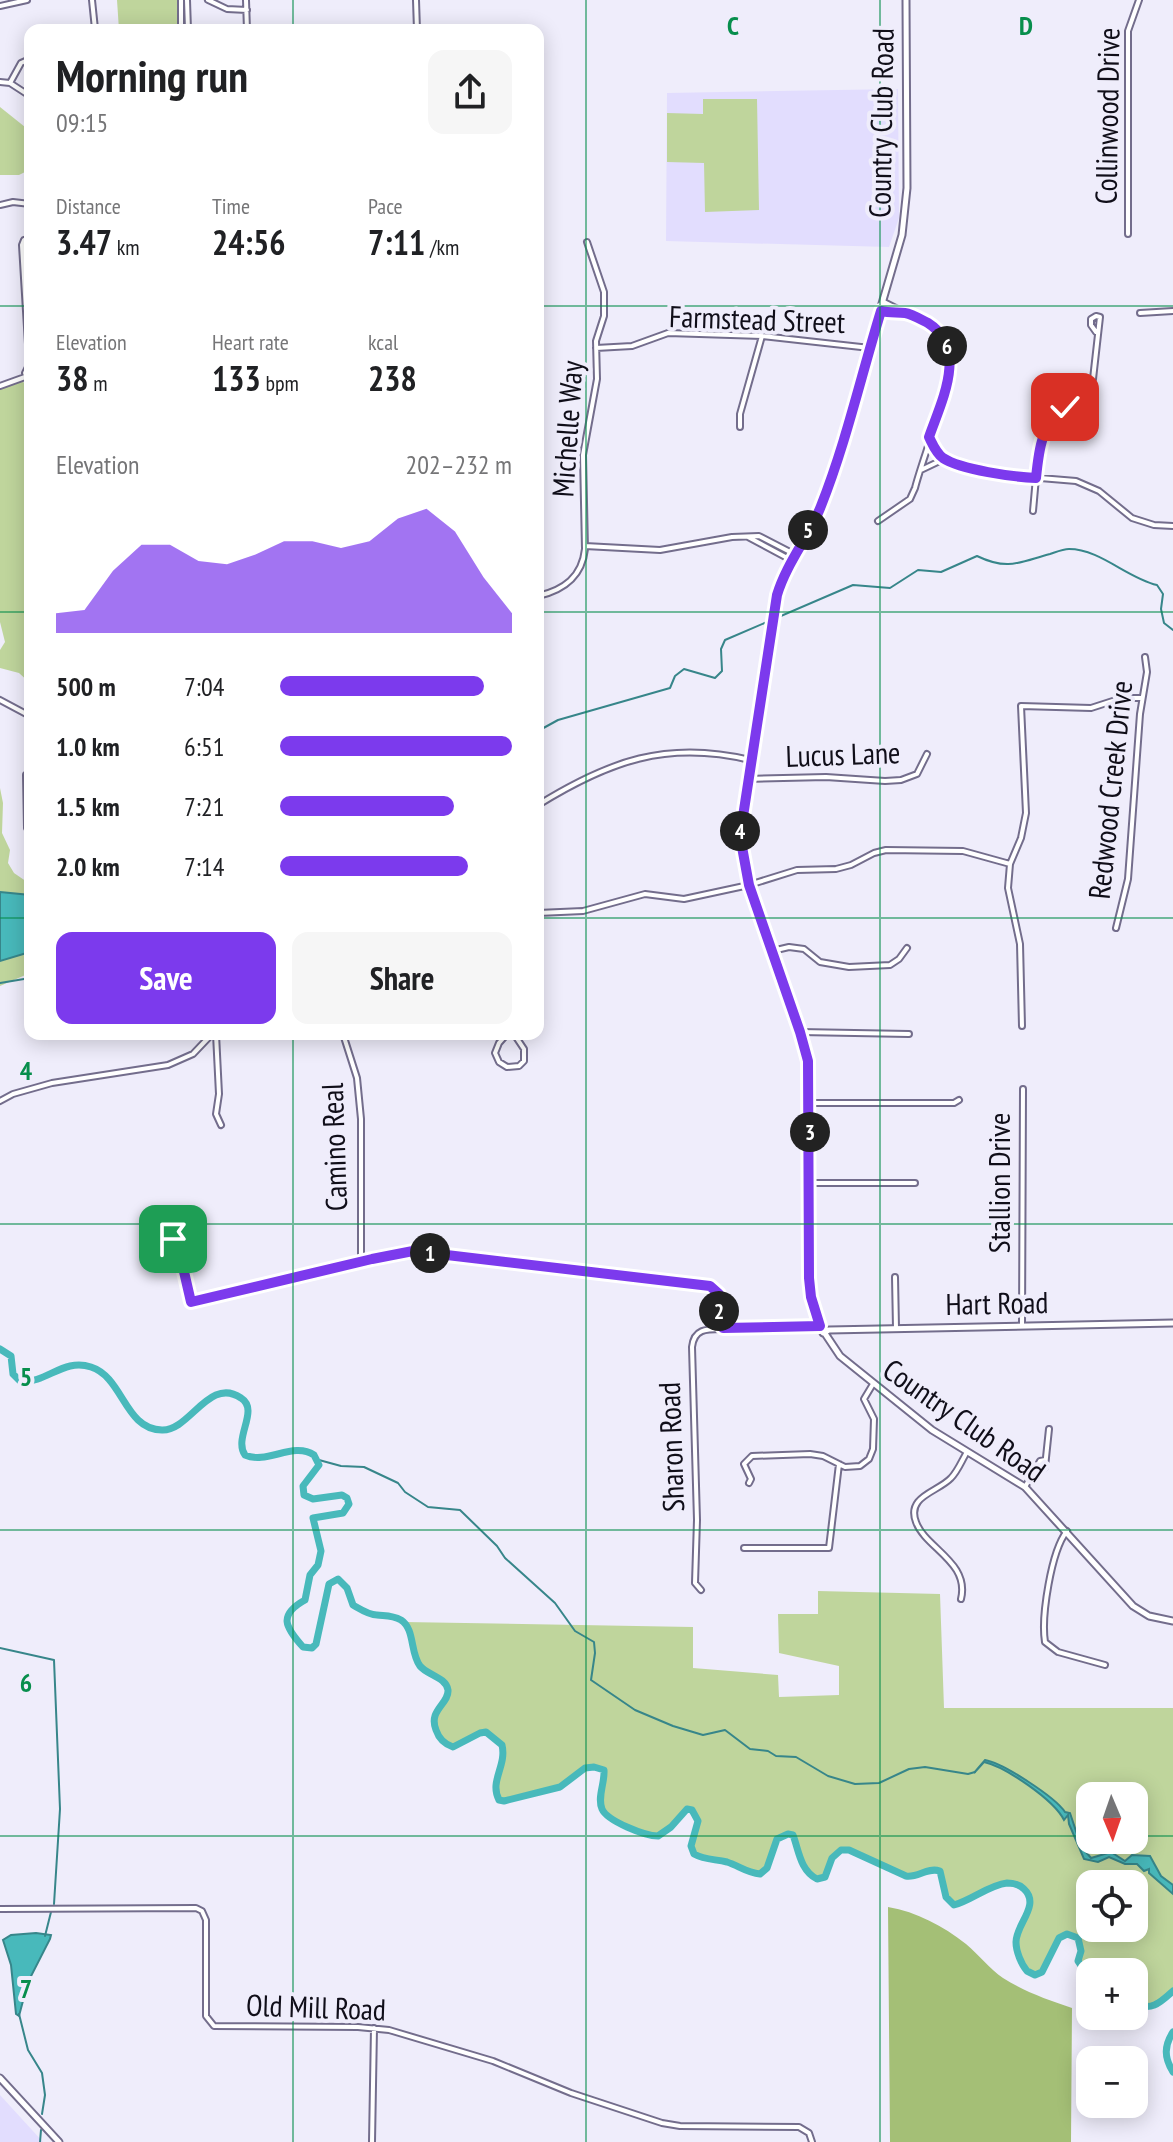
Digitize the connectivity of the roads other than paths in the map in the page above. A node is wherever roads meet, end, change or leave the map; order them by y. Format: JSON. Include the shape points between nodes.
{"nodes":[{"id":1,"x":27,"y":0,"type":"edge"},
{"id":2,"x":92,"y":0,"type":"edge"},
{"id":3,"x":184,"y":0,"type":"edge"},
{"id":4,"x":208,"y":0,"type":"edge"},
{"id":5,"x":246,"y":0,"type":"edge"},
{"id":6,"x":416,"y":0,"type":"edge"},
{"id":7,"x":906,"y":0,"type":"edge"},
{"id":8,"x":1139,"y":0,"type":"edge"},
{"id":9,"x":0,"y":6,"type":"edge"},
{"id":10,"x":247,"y":10,"type":"junction"},
{"id":11,"x":94,"y":24,"type":"edge"},
{"id":12,"x":182,"y":24,"type":"edge"},
{"id":13,"x":187,"y":24,"type":"edge"},
{"id":14,"x":247,"y":24,"type":"edge"},
{"id":15,"x":417,"y":24,"type":"edge"},
{"id":16,"x":24,"y":62,"type":"edge"},
{"id":17,"x":0,"y":82,"type":"edge"},
{"id":18,"x":10,"y":83,"type":"junction"},
{"id":19,"x":24,"y":92,"type":"edge"},
{"id":20,"x":24,"y":203,"type":"edge"},
{"id":21,"x":0,"y":205,"type":"edge"},
{"id":22,"x":1128,"y":234,"type":"dead end"},
{"id":23,"x":24,"y":241,"type":"edge"},
{"id":24,"x":587,"y":242,"type":"dead end"},
{"id":25,"x":24,"y":276,"type":"edge"},
{"id":26,"x":884,"y":302,"type":"junction"},
{"id":27,"x":881,"y":311,"type":"junction"},
{"id":28,"x":1173,"y":311,"type":"edge"},
{"id":29,"x":906,"y":313,"type":"junction"},
{"id":30,"x":1140,"y":313,"type":"dead end"},
{"id":31,"x":1096,"y":332,"type":"dead end"},
{"id":32,"x":762,"y":336,"type":"junction"},
{"id":33,"x":595,"y":348,"type":"junction"},
{"id":34,"x":870,"y":348,"type":"junction"},
{"id":35,"x":24,"y":377,"type":"edge"},
{"id":36,"x":0,"y":386,"type":"edge"},
{"id":37,"x":740,"y":427,"type":"dead end"},
{"id":38,"x":929,"y":437,"type":"junction"},
{"id":39,"x":944,"y":459,"type":"junction"},
{"id":40,"x":920,"y":471,"type":"junction"},
{"id":41,"x":1036,"y":478,"type":"junction"},
{"id":42,"x":1033,"y":511,"type":"dead end"},
{"id":43,"x":878,"y":521,"type":"dead end"},
{"id":44,"x":1173,"y":526,"type":"edge"},
{"id":45,"x":585,"y":546,"type":"junction"},
{"id":46,"x":792,"y":557,"type":"junction"},
{"id":47,"x":544,"y":595,"type":"edge"},
{"id":48,"x":1145,"y":657,"type":"dead end"},
{"id":49,"x":1142,"y":698,"type":"junction"},
{"id":50,"x":0,"y":700,"type":"edge"},
{"id":51,"x":24,"y":713,"type":"edge"},
{"id":52,"x":927,"y":754,"type":"dead end"},
{"id":53,"x":750,"y":760,"type":"junction"},
{"id":54,"x":747,"y":779,"type":"junction"},
{"id":55,"x":544,"y":801,"type":"edge"},
{"id":56,"x":1010,"y":864,"type":"junction"},
{"id":57,"x":749,"y":885,"type":"junction"},
{"id":58,"x":544,"y":913,"type":"edge"},
{"id":59,"x":1116,"y":928,"type":"dead end"},
{"id":60,"x":907,"y":948,"type":"dead end"},
{"id":61,"x":772,"y":951,"type":"junction"},
{"id":62,"x":1022,"y":1026,"type":"dead end"},
{"id":63,"x":800,"y":1032,"type":"junction"},
{"id":64,"x":909,"y":1034,"type":"dead end"},
{"id":65,"x":208,"y":1040,"type":"edge"},
{"id":66,"x":214,"y":1040,"type":"edge"},
{"id":67,"x":345,"y":1040,"type":"edge"},
{"id":68,"x":502,"y":1040,"type":"edge"},
{"id":69,"x":518,"y":1040,"type":"edge"},
{"id":70,"x":1023,"y":1089,"type":"dead end"},
{"id":71,"x":959,"y":1100,"type":"dead end"},
{"id":72,"x":0,"y":1101,"type":"edge"},
{"id":73,"x":810,"y":1103,"type":"junction"},
{"id":74,"x":221,"y":1125,"type":"dead end"},
{"id":75,"x":809,"y":1183,"type":"junction"},
{"id":76,"x":915,"y":1183,"type":"dead end"},
{"id":77,"x":155,"y":1223,"type":"dead end"},
{"id":78,"x":361,"y":1261,"type":"junction"},
{"id":79,"x":895,"y":1277,"type":"dead end"},
{"id":80,"x":1173,"y":1323,"type":"edge"},
{"id":81,"x":1022,"y":1325,"type":"junction"},
{"id":82,"x":896,"y":1328,"type":"junction"},
{"id":83,"x":728,"y":1329,"type":"junction"},
{"id":84,"x":822,"y":1329,"type":"junction"},
{"id":85,"x":873,"y":1384,"type":"junction"},
{"id":86,"x":1049,"y":1429,"type":"dead end"},
{"id":87,"x":967,"y":1452,"type":"junction"},
{"id":88,"x":839,"y":1464,"type":"junction"},
{"id":89,"x":749,"y":1483,"type":"dead end"},
{"id":90,"x":1025,"y":1487,"type":"junction"},
{"id":91,"x":1067,"y":1531,"type":"junction"},
{"id":92,"x":744,"y":1548,"type":"dead end"},
{"id":93,"x":701,"y":1590,"type":"dead end"},
{"id":94,"x":961,"y":1599,"type":"dead end"},
{"id":95,"x":1173,"y":1621,"type":"edge"},
{"id":96,"x":1105,"y":1665,"type":"dead end"},
{"id":97,"x":0,"y":1909,"type":"edge"},
{"id":98,"x":374,"y":2028,"type":"junction"},
{"id":99,"x":0,"y":2078,"type":"edge"},
{"id":100,"x":59,"y":2142,"type":"edge"},
{"id":101,"x":372,"y":2142,"type":"edge"},
{"id":102,"x":812,"y":2142,"type":"edge"}],
"edges":[{"from":1,"to":9,"type":"street"},
{"from":2,"to":11,"type":"street"},
{"from":3,"to":12,"type":"street"},
{"from":3,"to":13,"type":"street"},
{"from":4,"to":10,"type":"street"},
{"from":5,"to":10,"type":"street"},
{"from":6,"to":15,"type":"street"},
{"from":7,"to":26,"type":"main road","name":"Country Club Road","via":[[906,211]]},
{"from":8,"to":22,"type":"street","name":"Collinwood Drive","via":[[1128,31]]},
{"from":10,"to":14,"type":"street"},
{"from":16,"to":18,"type":"street"},
{"from":17,"to":18,"type":"street"},
{"from":18,"to":19,"type":"street"},
{"from":20,"to":21,"type":"street"},
{"from":23,"to":25,"type":"street"},
{"from":24,"to":33,"type":"street","name":"Michelle Way","via":[[604,292]]},
{"from":26,"to":27,"type":"main road","name":"Country Club Road"},
{"from":26,"to":29,"type":"street"},
{"from":27,"to":29,"type":"street"},
{"from":27,"to":34,"type":"main road","name":"Country Club Road"},
{"from":28,"to":30,"type":"street"},
{"from":29,"to":38,"type":"street","via":[[936,329],[949,352],[949,374]]},
{"from":31,"to":41,"type":"street","via":[[1093,379],[1044,429]]},
{"from":32,"to":33,"type":"street","name":"Farmstead Street","via":[[668,333],[632,346]]},
{"from":32,"to":34,"type":"street","name":"Farmstead Street"},
{"from":32,"to":37,"type":"street"},
{"from":33,"to":45,"type":"street","name":"Michelle Way","via":[[597,379],[583,455]]},
{"from":34,"to":46,"type":"main road","name":"Country Club Road","via":[[819,511]]},
{"from":35,"to":36,"type":"street"},
{"from":38,"to":39,"type":"street"},
{"from":38,"to":40,"type":"street"},
{"from":39,"to":40,"type":"street"},
{"from":39,"to":41,"type":"street"},
{"from":40,"to":43,"type":"street","via":[[910,499]]},
{"from":41,"to":42,"type":"street"},
{"from":41,"to":44,"type":"street","via":[[1076,481],[1108,497],[1132,518]]},
{"from":45,"to":46,"type":"street","via":[[660,550],[759,536]]},
{"from":45,"to":47,"type":"street","name":"Michelle Way","via":[[574,578],[560,591]]},
{"from":46,"to":53,"type":"main road","name":"Country Club Road","via":[[775,606]]},
{"from":48,"to":49,"type":"street","name":"Redwood Creek Drive"},
{"from":49,"to":56,"type":"street","via":[[1091,708],[1021,706],[1026,813]]},
{"from":49,"to":59,"type":"street","name":"Redwood Creek Drive","via":[[1128,879]]},
{"from":50,"to":51,"type":"street"},
{"from":52,"to":54,"type":"street","name":"Lucus Lane","via":[[917,774],[901,780]]},
{"from":53,"to":54,"type":"main road","name":"Country Club Road"},
{"from":53,"to":55,"type":"street","via":[[709,751],[652,755],[616,766]]},
{"from":54,"to":57,"type":"main road","name":"Country Club Road","via":[[740,836]]},
{"from":56,"to":57,"type":"street","via":[[963,851],[886,850],[836,869],[797,870]]},
{"from":56,"to":62,"type":"street","via":[[1009,898],[1020,944]]},
{"from":57,"to":58,"type":"street","via":[[684,899],[645,894],[583,911]]},
{"from":57,"to":61,"type":"main road","name":"Country Club Road"},
{"from":60,"to":61,"type":"street","via":[[890,965],[849,967],[820,962],[804,949]]},
{"from":61,"to":63,"type":"main road","name":"Country Club Road"},
{"from":63,"to":64,"type":"street"},
{"from":63,"to":73,"type":"main road","name":"Country Club Road"},
{"from":65,"to":72,"type":"street","via":[[193,1054],[168,1065],[52,1083]]},
{"from":66,"to":74,"type":"street","via":[[216,1114]]},
{"from":67,"to":78,"type":"street","name":"Camino Real","via":[[358,1089]]},
{"from":68,"to":69,"type":"street","via":[[495,1053],[507,1067],[524,1061]]},
{"from":70,"to":81,"type":"street","name":"Stallion Drive"},
{"from":71,"to":73,"type":"street"},
{"from":73,"to":75,"type":"main road","name":"Country Club Road"},
{"from":75,"to":76,"type":"street"},
{"from":75,"to":84,"type":"main road","name":"Country Club Road","via":[[809,1278]]},
{"from":77,"to":78,"type":"street","via":[[177,1246],[191,1302]]},
{"from":78,"to":83,"type":"street","via":[[417,1252],[710,1286],[719,1294],[719,1325]]},
{"from":79,"to":82,"type":"street"},
{"from":80,"to":81,"type":"main road","name":"Hart Road"},
{"from":81,"to":82,"type":"main road","name":"Hart Road"},
{"from":82,"to":84,"type":"main road","name":"Hart Road"},
{"from":83,"to":84,"type":"street"},
{"from":83,"to":93,"type":"street","name":"Sharon Road","via":[[699,1332],[692,1347],[694,1575]]},
{"from":84,"to":85,"type":"main road","name":"Country Club Road","via":[[840,1356]]},
{"from":85,"to":87,"type":"main road","name":"Country Club Road"},
{"from":85,"to":88,"type":"street","via":[[864,1399],[874,1419],[871,1454],[860,1466]]},
{"from":86,"to":90,"type":"street","via":[[1045,1467]]},
{"from":87,"to":90,"type":"main road","name":"Country Club Road"},
{"from":87,"to":94,"type":"street","via":[[952,1477],[919,1500],[915,1515],[918,1526],[953,1566]]},
{"from":88,"to":89,"type":"street","via":[[810,1454],[752,1456],[744,1464]]},
{"from":88,"to":92,"type":"street","via":[[829,1548]]},
{"from":90,"to":91,"type":"main road","name":"Country Club Road"},
{"from":91,"to":95,"type":"main road","name":"Country Club Road","via":[[1133,1606]]},
{"from":91,"to":96,"type":"street","via":[[1053,1558],[1045,1642],[1055,1651]]},
{"from":97,"to":98,"type":"street","name":"Old Mill Road","via":[[199,1909],[206,1920],[209,2023]]},
{"from":98,"to":101,"type":"street"},
{"from":98,"to":102,"type":"street","name":"Old Mill Road","via":[[493,2061],[656,2122],[799,2127]]},
{"from":99,"to":100,"type":"main road"}]}
